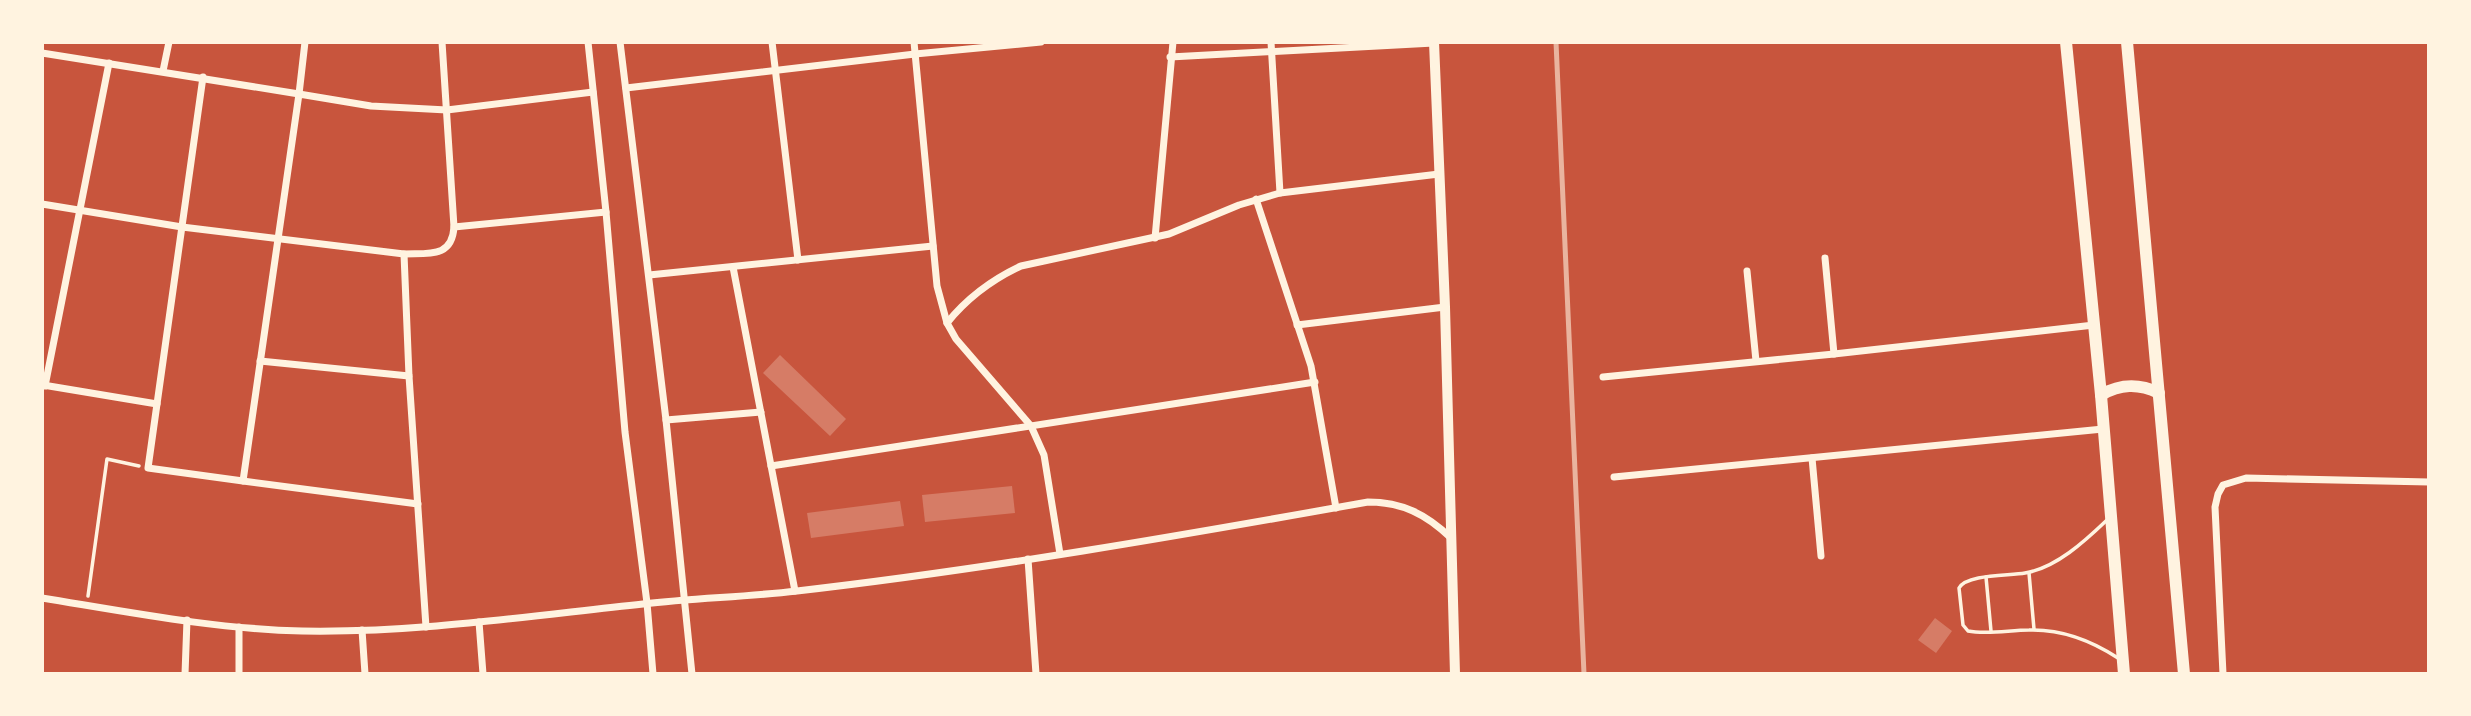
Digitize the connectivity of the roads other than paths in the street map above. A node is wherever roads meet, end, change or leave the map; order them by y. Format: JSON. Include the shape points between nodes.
{"nodes":[{"id":1,"x":169,"y":42,"type":"edge"},
{"id":2,"x":306,"y":42,"type":"edge"},
{"id":3,"x":442,"y":42,"type":"edge"},
{"id":4,"x":588,"y":42,"type":"edge"},
{"id":5,"x":620,"y":42,"type":"edge"},
{"id":6,"x":772,"y":42,"type":"edge"},
{"id":7,"x":914,"y":42,"type":"edge"},
{"id":8,"x":1041,"y":42,"type":"edge"},
{"id":9,"x":1173,"y":42,"type":"edge"},
{"id":10,"x":1271,"y":42,"type":"edge"},
{"id":11,"x":2066,"y":42,"type":"edge"},
{"id":12,"x":2127,"y":42,"type":"edge"},
{"id":13,"x":1434,"y":43,"type":"edge"},
{"id":14,"x":1271,"y":52,"type":"junction"},
{"id":15,"x":42,"y":53,"type":"edge"},
{"id":16,"x":915,"y":54,"type":"junction"},
{"id":17,"x":1170,"y":57,"type":"junction"},
{"id":18,"x":109,"y":63,"type":"junction"},
{"id":19,"x":775,"y":70,"type":"junction"},
{"id":20,"x":163,"y":71,"type":"junction"},
{"id":21,"x":203,"y":77,"type":"junction"},
{"id":22,"x":626,"y":88,"type":"junction"},
{"id":23,"x":593,"y":92,"type":"junction"},
{"id":24,"x":299,"y":94,"type":"junction"},
{"id":25,"x":447,"y":110,"type":"junction"},
{"id":26,"x":1439,"y":174,"type":"junction"},
{"id":27,"x":1280,"y":193,"type":"junction"},
{"id":28,"x":1256,"y":199,"type":"junction"},
{"id":29,"x":42,"y":204,"type":"edge"},
{"id":30,"x":81,"y":209,"type":"junction"},
{"id":31,"x":606,"y":212,"type":"junction"},
{"id":32,"x":454,"y":226,"type":"junction"},
{"id":33,"x":182,"y":227,"type":"junction"},
{"id":34,"x":1155,"y":238,"type":"junction"},
{"id":35,"x":278,"y":239,"type":"junction"},
{"id":36,"x":933,"y":246,"type":"junction"},
{"id":37,"x":404,"y":254,"type":"junction"},
{"id":38,"x":1825,"y":258,"type":"dead end"},
{"id":39,"x":798,"y":260,"type":"junction"},
{"id":40,"x":733,"y":267,"type":"junction"},
{"id":41,"x":1747,"y":271,"type":"dead end"},
{"id":42,"x":649,"y":275,"type":"junction"},
{"id":43,"x":1445,"y":307,"type":"junction"},
{"id":44,"x":947,"y":323,"type":"junction"},
{"id":45,"x":2094,"y":325,"type":"junction"},
{"id":46,"x":1297,"y":326,"type":"junction"},
{"id":47,"x":1833,"y":354,"type":"junction"},
{"id":48,"x":260,"y":361,"type":"junction"},
{"id":49,"x":1756,"y":362,"type":"junction"},
{"id":50,"x":410,"y":376,"type":"junction"},
{"id":51,"x":1603,"y":377,"type":"dead end"},
{"id":52,"x":1315,"y":383,"type":"junction"},
{"id":53,"x":43,"y":385,"type":"edge"},
{"id":54,"x":2158,"y":393,"type":"junction"},
{"id":55,"x":2101,"y":395,"type":"junction"},
{"id":56,"x":157,"y":404,"type":"junction"},
{"id":57,"x":761,"y":412,"type":"junction"},
{"id":58,"x":666,"y":420,"type":"junction"},
{"id":59,"x":1031,"y":426,"type":"junction"},
{"id":60,"x":2103,"y":429,"type":"junction"},
{"id":61,"x":1812,"y":458,"type":"junction"},
{"id":62,"x":771,"y":466,"type":"junction"},
{"id":63,"x":1614,"y":477,"type":"dead end"},
{"id":64,"x":243,"y":481,"type":"junction"},
{"id":65,"x":2429,"y":482,"type":"edge"},
{"id":66,"x":418,"y":505,"type":"junction"},
{"id":67,"x":1336,"y":508,"type":"junction"},
{"id":68,"x":2111,"y":517,"type":"junction"},
{"id":69,"x":1451,"y":538,"type":"junction"},
{"id":70,"x":1060,"y":554,"type":"junction"},
{"id":71,"x":1821,"y":556,"type":"dead end"},
{"id":72,"x":1028,"y":559,"type":"junction"},
{"id":73,"x":2029,"y":573,"type":"junction"},
{"id":74,"x":1986,"y":578,"type":"junction"},
{"id":75,"x":796,"y":591,"type":"junction"},
{"id":76,"x":42,"y":598,"type":"edge"},
{"id":77,"x":686,"y":600,"type":"junction"},
{"id":78,"x":647,"y":603,"type":"junction"},
{"id":79,"x":187,"y":620,"type":"junction"},
{"id":80,"x":479,"y":622,"type":"junction"},
{"id":81,"x":239,"y":626,"type":"junction"},
{"id":82,"x":426,"y":627,"type":"junction"},
{"id":83,"x":2034,"y":629,"type":"junction"},
{"id":84,"x":362,"y":630,"type":"junction"},
{"id":85,"x":1991,"y":632,"type":"junction"},
{"id":86,"x":2124,"y":668,"type":"edge"},
{"id":87,"x":185,"y":674,"type":"edge"},
{"id":88,"x":239,"y":674,"type":"edge"},
{"id":89,"x":365,"y":674,"type":"edge"},
{"id":90,"x":483,"y":674,"type":"edge"},
{"id":91,"x":653,"y":674,"type":"edge"},
{"id":92,"x":692,"y":674,"type":"edge"},
{"id":93,"x":1036,"y":674,"type":"edge"},
{"id":94,"x":1455,"y":674,"type":"edge"},
{"id":95,"x":2184,"y":674,"type":"edge"},
{"id":96,"x":2222,"y":674,"type":"edge"}],
"edges":[{"from":1,"to":20,"type":"street"},
{"from":2,"to":24,"type":"street"},
{"from":3,"to":25,"type":"street"},
{"from":4,"to":23,"type":"street"},
{"from":5,"to":22,"type":"street"},
{"from":6,"to":19,"type":"street"},
{"from":7,"to":16,"type":"street"},
{"from":8,"to":16,"type":"street"},
{"from":9,"to":17,"type":"street"},
{"from":10,"to":14,"type":"street"},
{"from":11,"to":45,"type":"main road"},
{"from":12,"to":54,"type":"main road"},
{"from":13,"to":14,"type":"street"},
{"from":13,"to":26,"type":"street"},
{"from":14,"to":17,"type":"street"},
{"from":14,"to":27,"type":"street"},
{"from":15,"to":18,"type":"street"},
{"from":16,"to":19,"type":"street"},
{"from":16,"to":36,"type":"street"},
{"from":17,"to":34,"type":"street"},
{"from":18,"to":20,"type":"street"},
{"from":18,"to":30,"type":"street"},
{"from":19,"to":22,"type":"street"},
{"from":19,"to":39,"type":"street"},
{"from":20,"to":21,"type":"street"},
{"from":21,"to":24,"type":"street"},
{"from":21,"to":33,"type":"street"},
{"from":22,"to":42,"type":"street"},
{"from":23,"to":25,"type":"street"},
{"from":23,"to":31,"type":"street"},
{"from":24,"to":25,"type":"street","via":[[371,106]]},
{"from":24,"to":35,"type":"street"},
{"from":25,"to":32,"type":"street"},
{"from":26,"to":27,"type":"street"},
{"from":26,"to":43,"type":"street"},
{"from":27,"to":28,"type":"street"},
{"from":28,"to":34,"type":"street"},
{"from":28,"to":46,"type":"street"},
{"from":29,"to":30,"type":"street"},
{"from":30,"to":33,"type":"street"},
{"from":30,"to":53,"type":"street"},
{"from":31,"to":32,"type":"street"},
{"from":31,"to":78,"type":"street","via":[[625,432]]},
{"from":32,"to":37,"type":"street","via":[[448,246],[441,252]]},
{"from":33,"to":35,"type":"street"},
{"from":33,"to":56,"type":"street"},
{"from":34,"to":44,"type":"street","via":[[1021,266],[980,289]]},
{"from":35,"to":37,"type":"street"},
{"from":35,"to":48,"type":"street"},
{"from":36,"to":39,"type":"street"},
{"from":36,"to":44,"type":"street"},
{"from":37,"to":50,"type":"street"},
{"from":38,"to":47,"type":"street"},
{"from":39,"to":40,"type":"street"},
{"from":40,"to":42,"type":"street"},
{"from":40,"to":57,"type":"street"},
{"from":41,"to":49,"type":"street"},
{"from":42,"to":58,"type":"street"},
{"from":43,"to":46,"type":"street"},
{"from":43,"to":69,"type":"street"},
{"from":44,"to":59,"type":"street","via":[[956,340]]},
{"from":45,"to":47,"type":"street"},
{"from":45,"to":55,"type":"main road"},
{"from":46,"to":52,"type":"street"},
{"from":47,"to":49,"type":"street"},
{"from":48,"to":50,"type":"street"},
{"from":48,"to":64,"type":"street"},
{"from":49,"to":51,"type":"street"},
{"from":50,"to":66,"type":"street"},
{"from":52,"to":59,"type":"street"},
{"from":52,"to":67,"type":"street"},
{"from":53,"to":56,"type":"street"},
{"from":54,"to":55,"type":"main road","via":[[2129,386]]},
{"from":54,"to":95,"type":"main road"},
{"from":55,"to":60,"type":"main road"},
{"from":56,"to":64,"type":"street","via":[[148,468]]},
{"from":57,"to":58,"type":"street"},
{"from":57,"to":62,"type":"street"},
{"from":58,"to":77,"type":"street"},
{"from":59,"to":62,"type":"street"},
{"from":59,"to":70,"type":"street","via":[[1044,456]]},
{"from":60,"to":61,"type":"street"},
{"from":60,"to":68,"type":"main road"},
{"from":61,"to":63,"type":"street"},
{"from":61,"to":71,"type":"street"},
{"from":62,"to":75,"type":"street"},
{"from":64,"to":66,"type":"street"},
{"from":65,"to":96,"type":"street","via":[[2246,478],[2223,485],[2215,507]]},
{"from":66,"to":82,"type":"street"},
{"from":67,"to":69,"type":"street","via":[[1368,502],[1404,506],[1421,513]]},
{"from":67,"to":70,"type":"street"},
{"from":68,"to":73,"type":"lane","via":[[2073,549]]},
{"from":68,"to":86,"type":"main road"},
{"from":69,"to":94,"type":"street"},
{"from":70,"to":72,"type":"street"},
{"from":72,"to":75,"type":"street"},
{"from":72,"to":93,"type":"street"},
{"from":73,"to":74,"type":"lane"},
{"from":73,"to":83,"type":"lane"},
{"from":74,"to":85,"type":"lane"},
{"from":74,"to":85,"type":"lane","via":[[1960,585],[1963,625],[1972,632]]},
{"from":75,"to":77,"type":"street"},
{"from":76,"to":79,"type":"street"},
{"from":77,"to":78,"type":"street"},
{"from":77,"to":92,"type":"street"},
{"from":78,"to":80,"type":"street"},
{"from":78,"to":91,"type":"street"},
{"from":79,"to":81,"type":"street"},
{"from":79,"to":87,"type":"street"},
{"from":80,"to":82,"type":"street"},
{"from":80,"to":90,"type":"street"},
{"from":81,"to":84,"type":"street"},
{"from":81,"to":88,"type":"street"},
{"from":82,"to":84,"type":"street"},
{"from":83,"to":85,"type":"lane"},
{"from":83,"to":86,"type":"lane","via":[[2081,639],[2103,649]]},
{"from":84,"to":89,"type":"street"}]}
